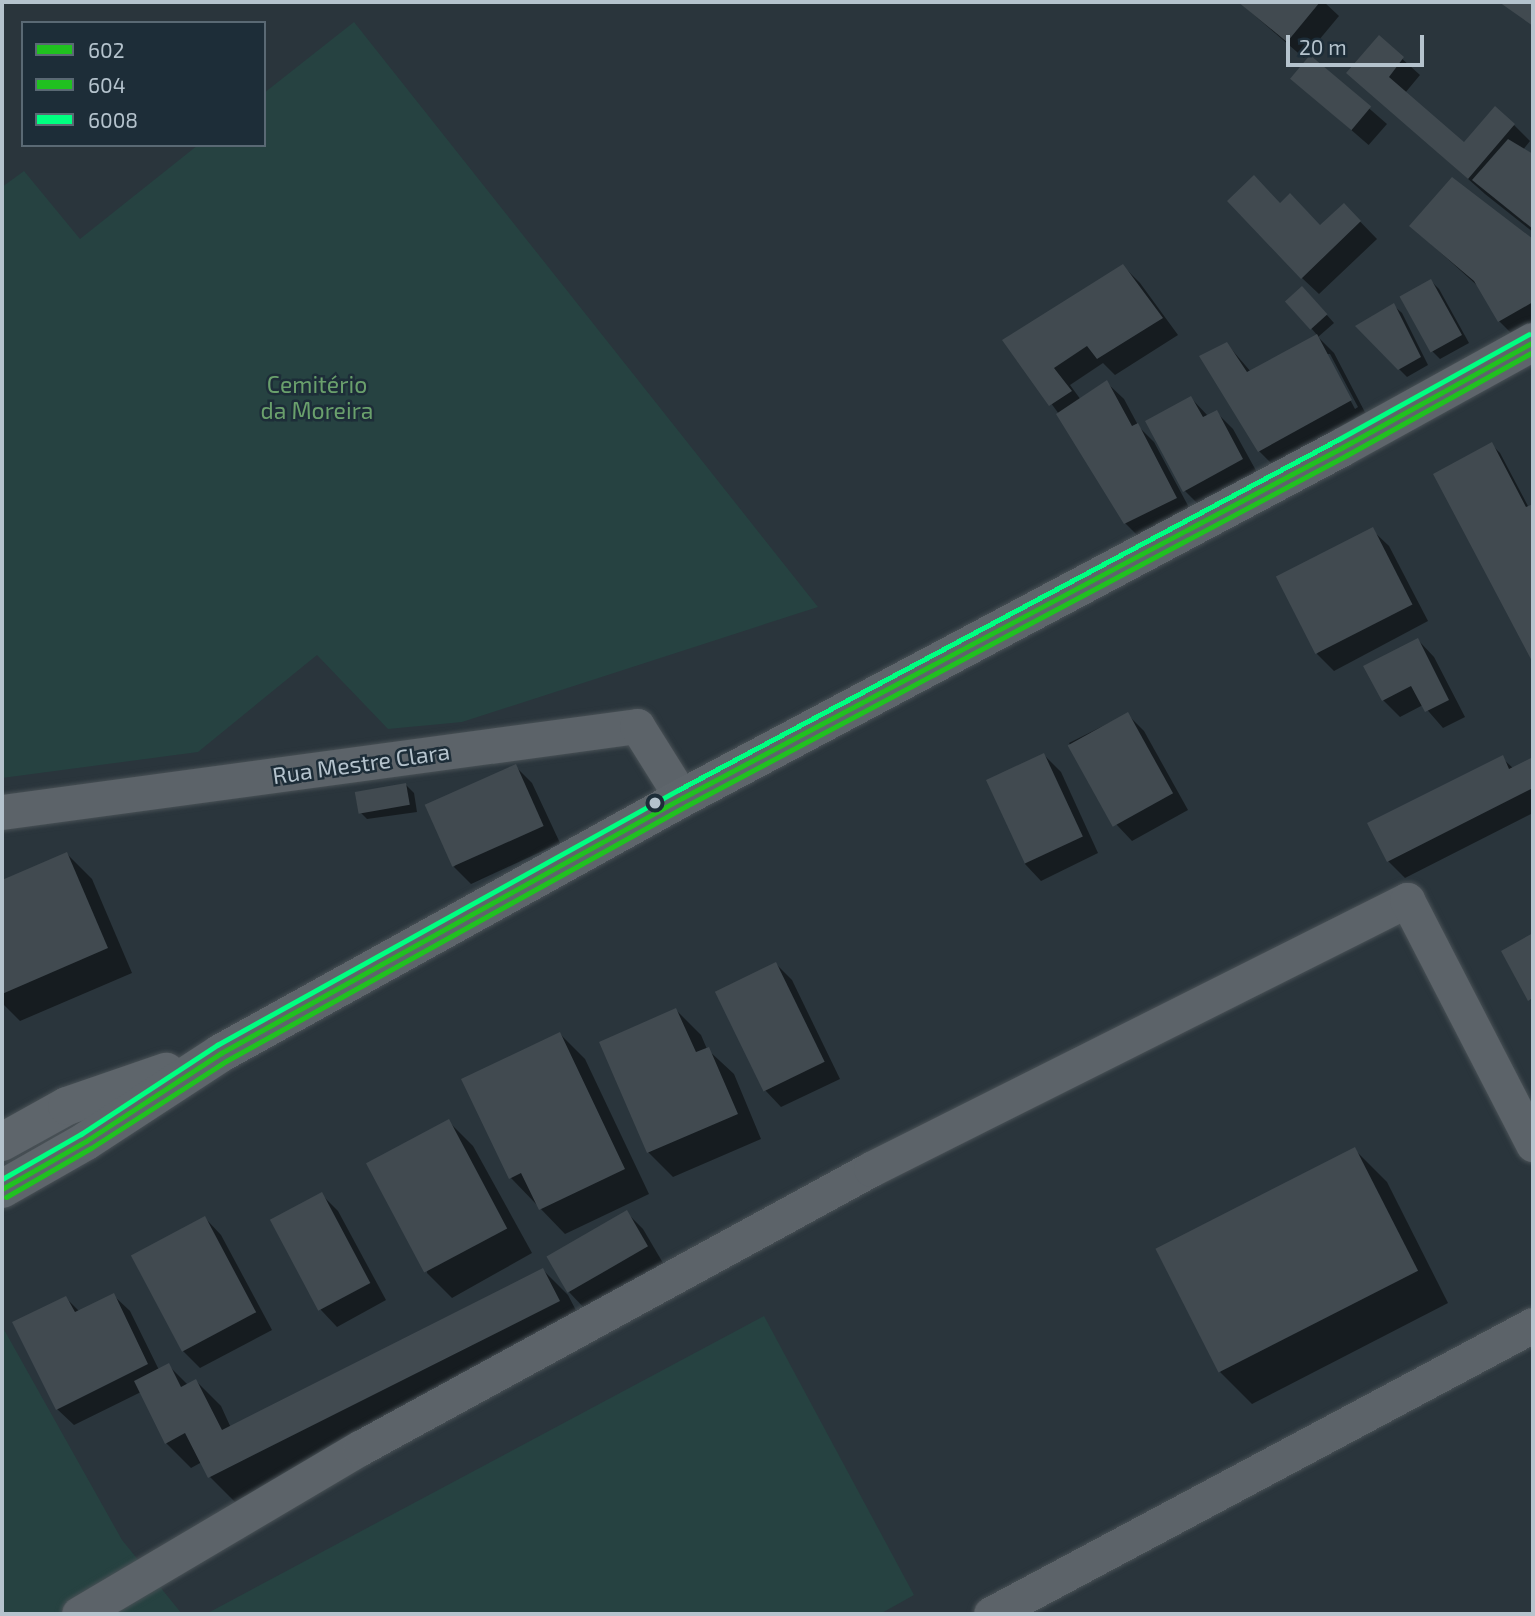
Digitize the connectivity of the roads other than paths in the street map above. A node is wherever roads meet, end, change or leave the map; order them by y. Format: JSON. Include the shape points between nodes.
{"nodes":[{"id":1,"x":1533,"y":342,"type":"edge"},
{"id":2,"x":682,"y":797,"type":"junction"},
{"id":3,"x":2,"y":811,"type":"edge"},
{"id":4,"x":221,"y":1053,"type":"junction"},
{"id":5,"x":2,"y":1142,"type":"edge"},
{"id":6,"x":1533,"y":1144,"type":"edge"},
{"id":7,"x":2,"y":1189,"type":"edge"},
{"id":8,"x":1533,"y":1325,"type":"edge"},
{"id":9,"x":90,"y":1611,"type":"edge"},
{"id":10,"x":991,"y":1614,"type":"edge"}],
"edges":[{"from":1,"to":2,"type":"main road"},
{"from":2,"to":3,"type":"street","name":"Rua Mestre Clara","via":[[638,726]]},
{"from":2,"to":4,"type":"main road"},
{"from":4,"to":5,"type":"main road","via":[[67,1106]]},
{"from":4,"to":7,"type":"main road","via":[[86,1141]]},
{"from":6,"to":9,"type":"street","via":[[1407,900],[859,1175],[360,1448]]},
{"from":8,"to":10,"type":"street"}]}
